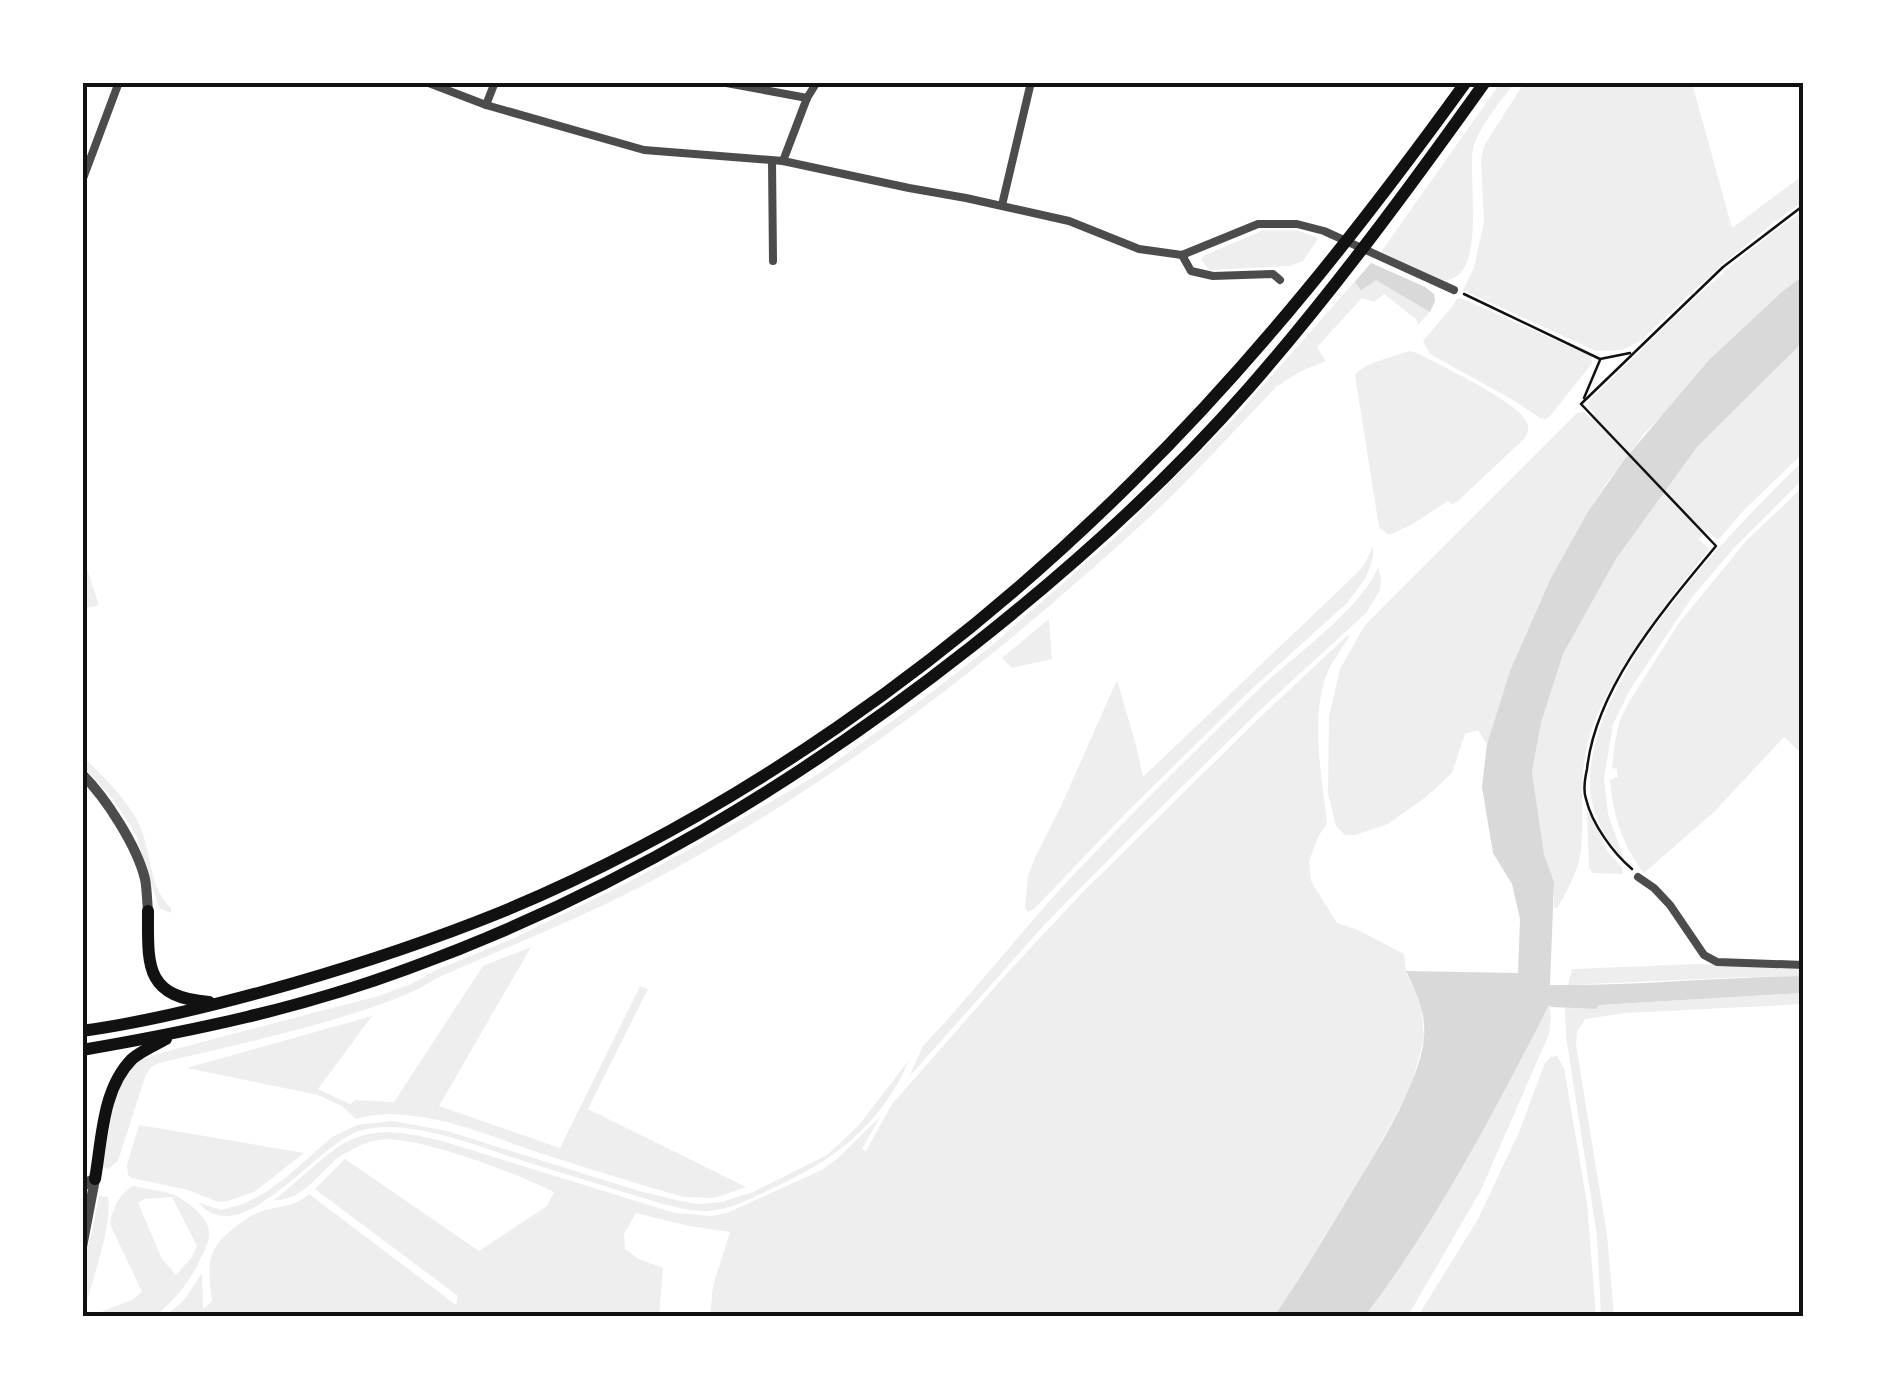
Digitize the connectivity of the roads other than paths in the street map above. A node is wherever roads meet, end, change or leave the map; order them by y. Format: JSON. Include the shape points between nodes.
{"nodes":[{"id":1,"x":119,"y":82,"type":"edge"},
{"id":2,"x":426,"y":82,"type":"edge"},
{"id":3,"x":495,"y":82,"type":"edge"},
{"id":4,"x":721,"y":82,"type":"edge"},
{"id":5,"x":817,"y":82,"type":"edge"},
{"id":6,"x":1031,"y":82,"type":"edge"},
{"id":7,"x":1466,"y":82,"type":"edge"},
{"id":8,"x":1485,"y":82,"type":"edge"},
{"id":9,"x":807,"y":98,"type":"junction"},
{"id":10,"x":486,"y":105,"type":"junction"},
{"id":11,"x":772,"y":161,"type":"junction"},
{"id":12,"x":783,"y":162,"type":"junction"},
{"id":13,"x":82,"y":181,"type":"edge"},
{"id":14,"x":1002,"y":205,"type":"junction"},
{"id":15,"x":1182,"y":255,"type":"junction"},
{"id":16,"x":773,"y":261,"type":"dead end"},
{"id":17,"x":1280,"y":280,"type":"dead end"},
{"id":18,"x":1454,"y":290,"type":"road end"},
{"id":19,"x":82,"y":774,"type":"edge"},
{"id":20,"x":1638,"y":877,"type":"road end"},
{"id":21,"x":148,"y":912,"type":"joint"},
{"id":22,"x":1804,"y":965,"type":"edge"},
{"id":23,"x":221,"y":1004,"type":"junction"},
{"id":24,"x":82,"y":1031,"type":"edge"},
{"id":25,"x":175,"y":1034,"type":"junction"},
{"id":26,"x":82,"y":1050,"type":"edge"},
{"id":27,"x":96,"y":1179,"type":"junction"},
{"id":28,"x":82,"y":1188,"type":"edge"},
{"id":29,"x":82,"y":1247,"type":"edge"}],
"edges":[{"from":1,"to":13,"type":"street"},
{"from":2,"to":10,"type":"street"},
{"from":3,"to":10,"type":"street"},
{"from":4,"to":9,"type":"street"},
{"from":5,"to":9,"type":"street"},
{"from":6,"to":14,"type":"street"},
{"from":7,"to":23,"type":"highway","via":[[1335,256],[1217,394],[1041,567],[894,688],[730,796],[502,912]]},
{"from":8,"to":25,"type":"highway","via":[[1248,390],[1102,538],[927,682],[809,766],[569,903],[405,970]]},
{"from":9,"to":12,"type":"street"},
{"from":10,"to":11,"type":"street","via":[[644,150]]},
{"from":11,"to":12,"type":"street"},
{"from":11,"to":16,"type":"street"},
{"from":12,"to":14,"type":"street"},
{"from":14,"to":15,"type":"street"},
{"from":15,"to":17,"type":"street","via":[[1191,271],[1273,274]]},
{"from":15,"to":18,"type":"street","via":[[1258,224],[1296,224]]},
{"from":19,"to":21,"type":"street","via":[[137,856]]},
{"from":20,"to":22,"type":"street","via":[[1717,962]]},
{"from":21,"to":23,"type":"highway","via":[[154,979],[188,1000]]},
{"from":23,"to":24,"type":"highway"},
{"from":25,"to":26,"type":"highway"},
{"from":25,"to":27,"type":"highway","via":[[134,1056],[118,1076]]},
{"from":27,"to":28,"type":"street"},
{"from":27,"to":29,"type":"street"}]}
